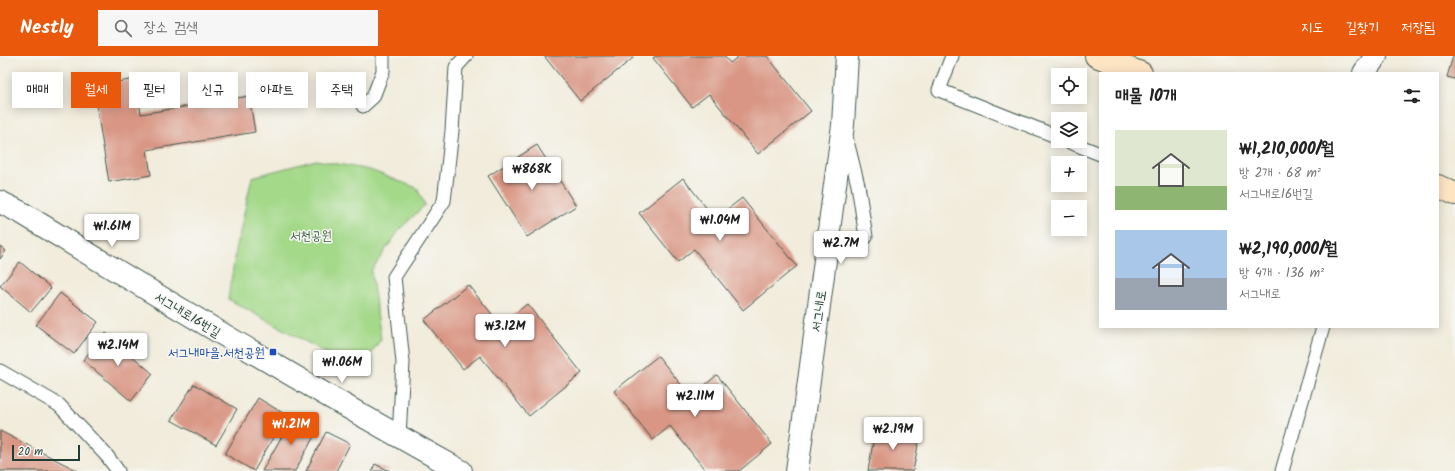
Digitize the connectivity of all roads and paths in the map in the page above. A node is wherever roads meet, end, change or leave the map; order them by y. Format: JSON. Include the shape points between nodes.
{"nodes":[{"id":1,"x":383,"y":56,"type":"edge"},
{"id":2,"x":466,"y":56,"type":"edge"},
{"id":3,"x":847,"y":56,"type":"edge"},
{"id":4,"x":952,"y":56,"type":"edge"},
{"id":5,"x":1096,"y":56,"type":"edge"},
{"id":6,"x":1376,"y":56,"type":"edge"},
{"id":7,"x":1139,"y":72,"type":"edge"},
{"id":8,"x":1365,"y":72,"type":"edge"},
{"id":9,"x":366,"y":103,"type":"edge"},
{"id":10,"x":843,"y":125,"type":"junction"},
{"id":11,"x":1051,"y":135,"type":"edge"},
{"id":12,"x":1085,"y":148,"type":"edge"},
{"id":13,"x":1099,"y":154,"type":"edge"},
{"id":14,"x":1439,"y":186,"type":"edge"},
{"id":15,"x":1455,"y":194,"type":"edge"},
{"id":16,"x":0,"y":202,"type":"edge"},
{"id":17,"x":866,"y":237,"type":"dead end"},
{"id":18,"x":1323,"y":328,"type":"edge"},
{"id":19,"x":0,"y":371,"type":"edge"},
{"id":20,"x":399,"y":437,"type":"junction"},
{"id":21,"x":118,"y":471,"type":"edge"},
{"id":22,"x":461,"y":471,"type":"edge"},
{"id":23,"x":797,"y":471,"type":"edge"},
{"id":24,"x":1282,"y":471,"type":"edge"}],
"edges":[{"from":1,"to":9,"type":"lane","via":[[383,71],[373,97]]},
{"from":2,"to":20,"type":"lane","via":[[456,67],[444,201],[394,277],[403,362]]},
{"from":3,"to":10,"type":"street","name":"서그내로"},
{"from":4,"to":11,"type":"lane","via":[[939,90]]},
{"from":5,"to":7,"type":"main road"},
{"from":6,"to":8,"type":"street"},
{"from":10,"to":17,"type":"lane","via":[[858,185]]},
{"from":10,"to":23,"type":"street","name":"서그내로"},
{"from":12,"to":13,"type":"lane"},
{"from":14,"to":15,"type":"main road"},
{"from":16,"to":20,"type":"street","name":"서그내로16번길"},
{"from":18,"to":24,"type":"lane"},
{"from":19,"to":21,"type":"lane","via":[[59,404]]},
{"from":20,"to":22,"type":"street","name":"서그내로16번길"}]}
